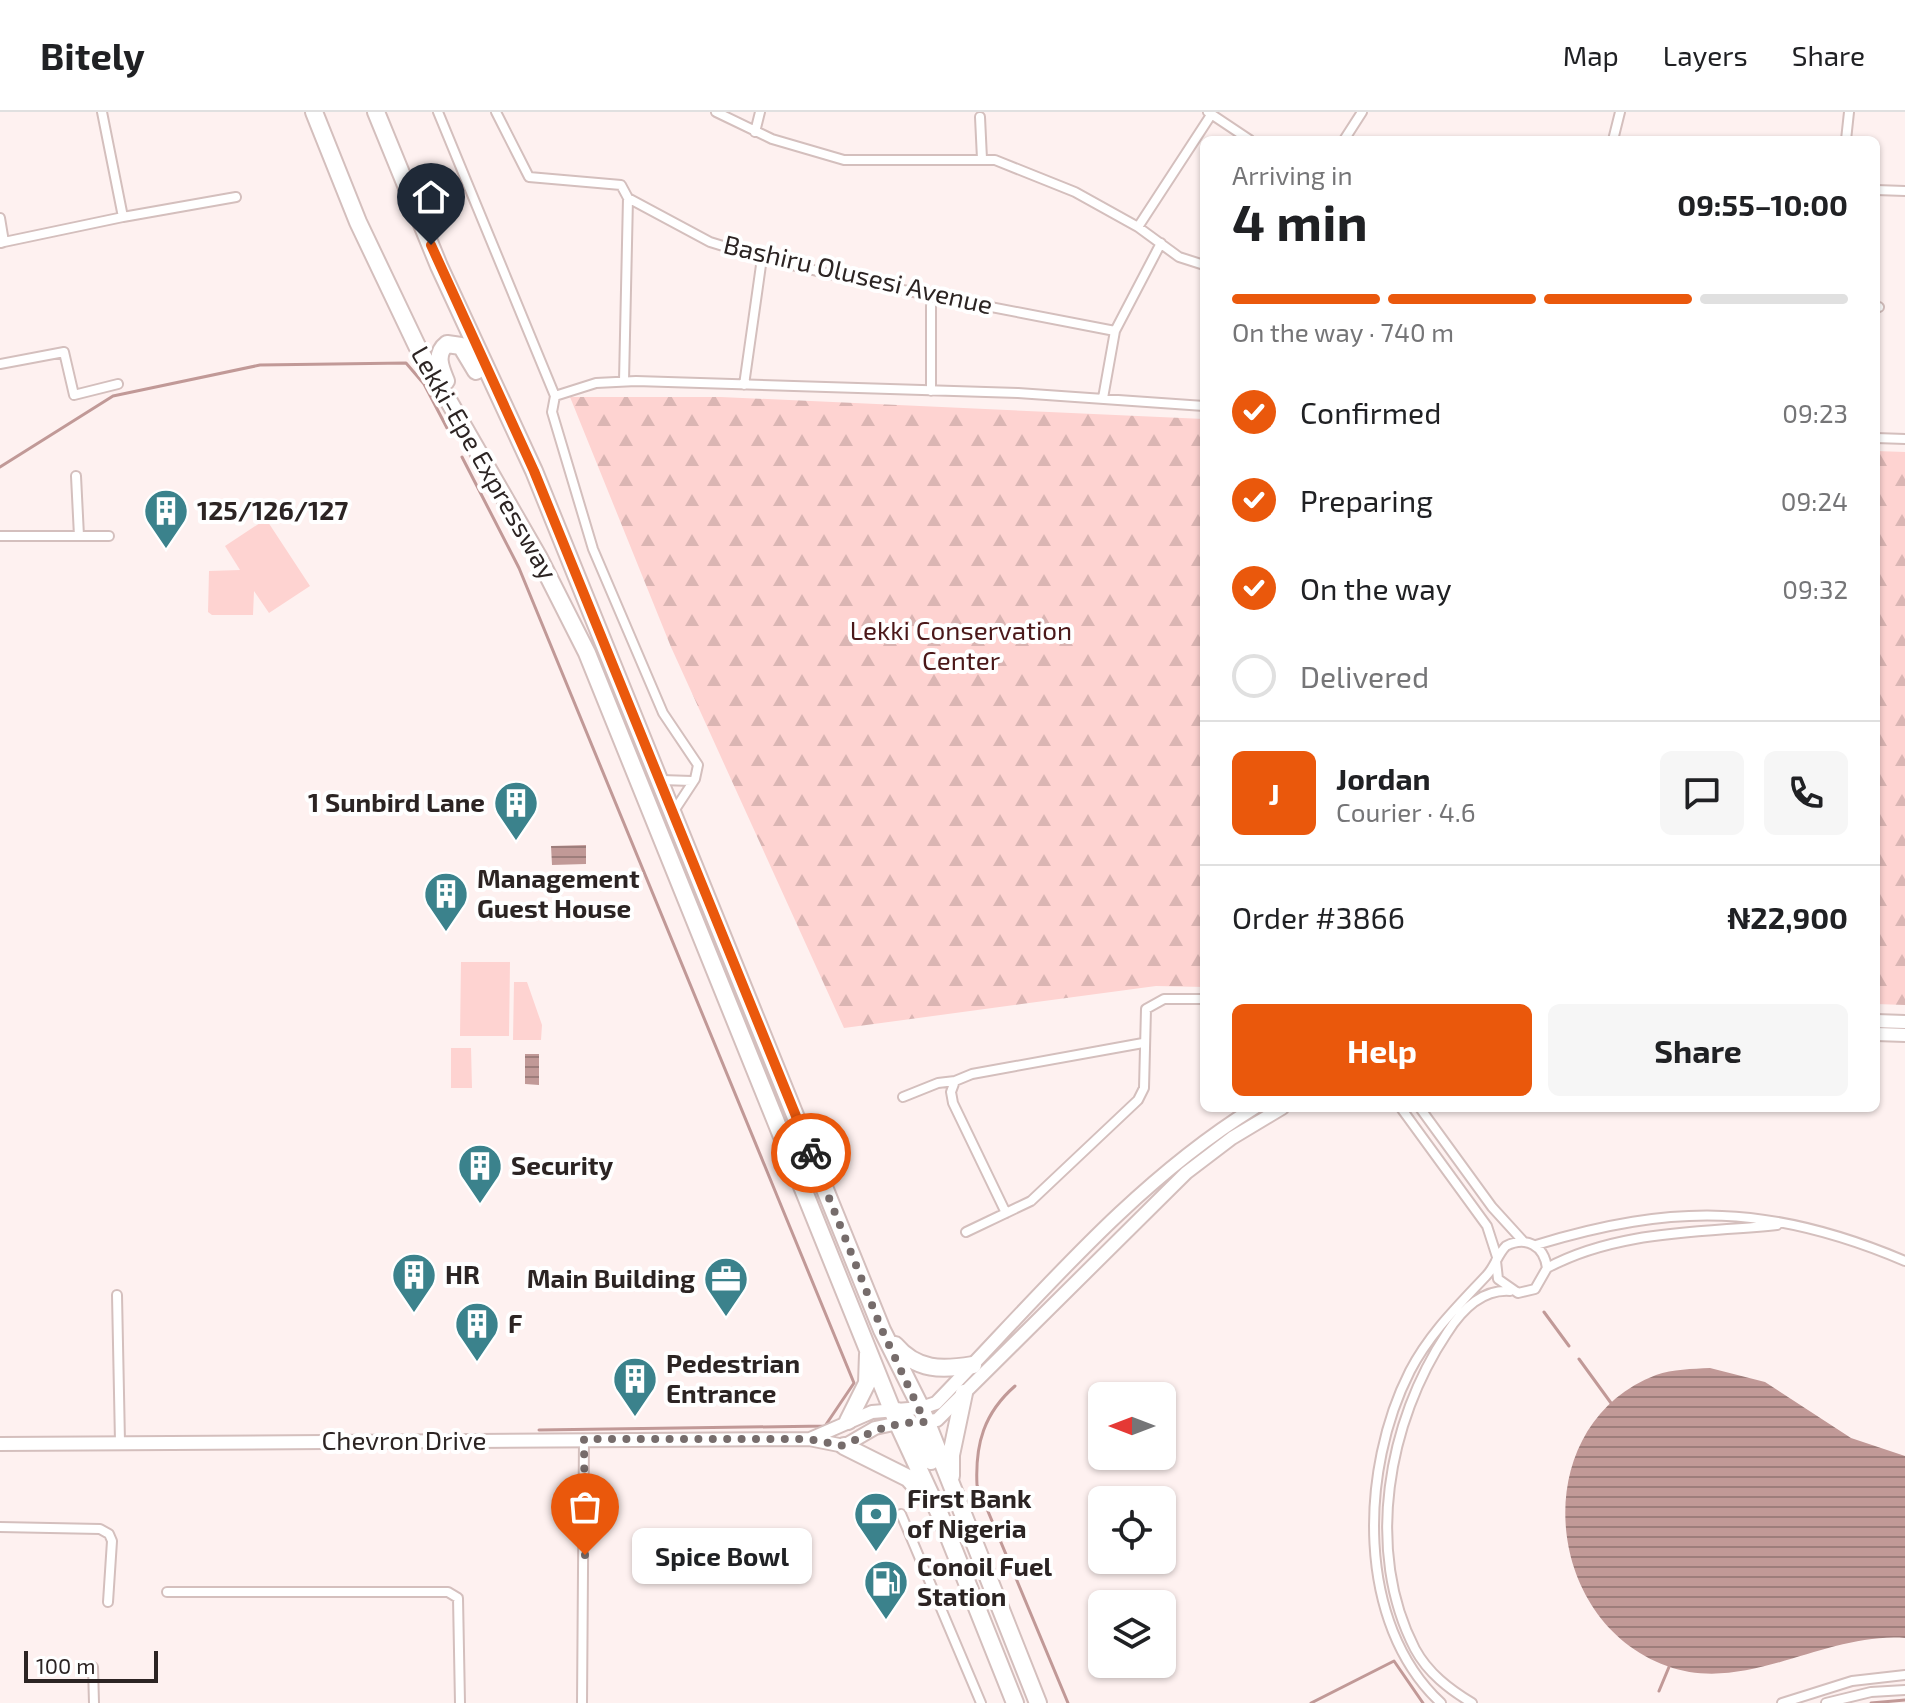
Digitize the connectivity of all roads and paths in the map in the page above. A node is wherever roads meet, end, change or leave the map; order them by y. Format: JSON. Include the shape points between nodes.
{"nodes":[{"id":1,"x":102,"y":112,"type":"edge"},
{"id":2,"x":314,"y":112,"type":"edge"},
{"id":3,"x":376,"y":112,"type":"edge"},
{"id":4,"x":438,"y":112,"type":"edge"},
{"id":5,"x":496,"y":112,"type":"edge"},
{"id":6,"x":716,"y":112,"type":"edge"},
{"id":7,"x":760,"y":112,"type":"edge"},
{"id":8,"x":1362,"y":112,"type":"edge"},
{"id":9,"x":1620,"y":112,"type":"edge"},
{"id":10,"x":1849,"y":112,"type":"edge"},
{"id":11,"x":1209,"y":113,"type":"edge"},
{"id":12,"x":980,"y":117,"type":"dead end"},
{"id":13,"x":755,"y":132,"type":"junction"},
{"id":14,"x":1244,"y":136,"type":"edge"},
{"id":15,"x":1347,"y":136,"type":"edge"},
{"id":16,"x":1614,"y":136,"type":"edge"},
{"id":17,"x":1846,"y":136,"type":"edge"},
{"id":18,"x":982,"y":159,"type":"junction"},
{"id":19,"x":1880,"y":190,"type":"edge"},
{"id":20,"x":1905,"y":191,"type":"edge"},
{"id":21,"x":236,"y":197,"type":"dead end"},
{"id":22,"x":628,"y":198,"type":"junction"},
{"id":23,"x":123,"y":217,"type":"junction"},
{"id":24,"x":0,"y":218,"type":"edge"},
{"id":25,"x":1138,"y":227,"type":"junction"},
{"id":26,"x":2,"y":242,"type":"edge"},
{"id":27,"x":1161,"y":243,"type":"junction"},
{"id":28,"x":762,"y":258,"type":"junction"},
{"id":29,"x":1200,"y":264,"type":"edge"},
{"id":30,"x":931,"y":306,"type":"dead end"},
{"id":31,"x":1115,"y":331,"type":"junction"},
{"id":32,"x":0,"y":364,"type":"edge"},
{"id":33,"x":624,"y":381,"type":"junction"},
{"id":34,"x":118,"y":384,"type":"dead end"},
{"id":35,"x":744,"y":385,"type":"junction"},
{"id":36,"x":931,"y":391,"type":"junction"},
{"id":37,"x":555,"y":396,"type":"junction"},
{"id":38,"x":1103,"y":398,"type":"junction"},
{"id":39,"x":1200,"y":406,"type":"edge"},
{"id":40,"x":456,"y":409,"type":"junction"},
{"id":41,"x":505,"y":410,"type":"junction"},
{"id":42,"x":1880,"y":438,"type":"edge"},
{"id":43,"x":1905,"y":439,"type":"edge"},
{"id":44,"x":76,"y":476,"type":"dead end"},
{"id":45,"x":0,"y":536,"type":"edge"},
{"id":46,"x":79,"y":536,"type":"junction"},
{"id":47,"x":109,"y":536,"type":"dead end"},
{"id":48,"x":661,"y":780,"type":"junction"},
{"id":49,"x":694,"y":780,"type":"junction"},
{"id":50,"x":674,"y":811,"type":"junction"},
{"id":51,"x":1200,"y":999,"type":"edge"},
{"id":52,"x":1880,"y":1021,"type":"edge"},
{"id":53,"x":1905,"y":1022,"type":"edge"},
{"id":54,"x":1880,"y":1034,"type":"edge"},
{"id":55,"x":1905,"y":1035,"type":"edge"},
{"id":56,"x":1143,"y":1043,"type":"junction"},
{"id":57,"x":955,"y":1081,"type":"junction"},
{"id":58,"x":903,"y":1097,"type":"dead end"},
{"id":59,"x":1248,"y":1112,"type":"edge"},
{"id":60,"x":1276,"y":1112,"type":"edge"},
{"id":61,"x":1404,"y":1112,"type":"edge"},
{"id":62,"x":1423,"y":1112,"type":"edge"},
{"id":63,"x":1006,"y":1213,"type":"junction"},
{"id":64,"x":1785,"y":1224,"type":"junction"},
{"id":65,"x":966,"y":1232,"type":"dead end"},
{"id":66,"x":1523,"y":1241,"type":"junction"},
{"id":67,"x":1536,"y":1245,"type":"junction"},
{"id":68,"x":1497,"y":1260,"type":"junction"},
{"id":69,"x":1905,"y":1261,"type":"edge"},
{"id":70,"x":1547,"y":1268,"type":"junction"},
{"id":71,"x":837,"y":1269,"type":"junction"},
{"id":72,"x":1512,"y":1291,"type":"junction"},
{"id":73,"x":117,"y":1295,"type":"dead end"},
{"id":74,"x":882,"y":1330,"type":"junction"},
{"id":75,"x":867,"y":1345,"type":"junction"},
{"id":76,"x":973,"y":1365,"type":"junction"},
{"id":77,"x":964,"y":1393,"type":"junction"},
{"id":78,"x":909,"y":1415,"type":"junction"},
{"id":79,"x":848,"y":1421,"type":"junction"},
{"id":80,"x":584,"y":1439,"type":"junction"},
{"id":81,"x":809,"y":1439,"type":"junction"},
{"id":82,"x":120,"y":1442,"type":"junction"},
{"id":83,"x":0,"y":1444,"type":"edge"},
{"id":84,"x":844,"y":1446,"type":"junction"},
{"id":85,"x":952,"y":1489,"type":"junction"},
{"id":86,"x":901,"y":1514,"type":"dead end"},
{"id":87,"x":940,"y":1515,"type":"junction"},
{"id":88,"x":0,"y":1527,"type":"edge"},
{"id":89,"x":167,"y":1592,"type":"dead end"},
{"id":90,"x":108,"y":1602,"type":"dead end"},
{"id":91,"x":1000,"y":1610,"type":"junction"},
{"id":92,"x":93,"y":1667,"type":"dead end"},
{"id":93,"x":1905,"y":1675,"type":"edge"},
{"id":94,"x":1905,"y":1690,"type":"edge"},
{"id":95,"x":94,"y":1703,"type":"edge"},
{"id":96,"x":460,"y":1703,"type":"edge"},
{"id":97,"x":582,"y":1703,"type":"edge"},
{"id":98,"x":981,"y":1703,"type":"edge"},
{"id":99,"x":1015,"y":1703,"type":"edge"},
{"id":100,"x":1038,"y":1703,"type":"edge"},
{"id":101,"x":1441,"y":1703,"type":"edge"},
{"id":102,"x":1472,"y":1703,"type":"edge"},
{"id":103,"x":1782,"y":1703,"type":"edge"},
{"id":104,"x":1826,"y":1703,"type":"edge"}],
"edges":[{"from":1,"to":23,"type":"street"},
{"from":2,"to":40,"type":"highway","name":"Lekki-Epe Expressway","via":[[358,222],[417,346]]},
{"from":3,"to":41,"type":"highway","name":"Lekki-Epe Expressway"},
{"from":4,"to":37,"type":"street"},
{"from":5,"to":22,"type":"street","name":"Bashiru Olusesi Avenue","via":[[529,177],[621,185]]},
{"from":6,"to":13,"type":"street"},
{"from":7,"to":13,"type":"street"},
{"from":8,"to":15,"type":"street"},
{"from":9,"to":16,"type":"street"},
{"from":10,"to":17,"type":"street"},
{"from":11,"to":14,"type":"street"},
{"from":11,"to":25,"type":"street"},
{"from":12,"to":18,"type":"street"},
{"from":13,"to":18,"type":"street","via":[[844,160]]},
{"from":18,"to":25,"type":"street","via":[[1075,192]]},
{"from":19,"to":20,"type":"street"},
{"from":21,"to":23,"type":"street"},
{"from":22,"to":28,"type":"street","name":"Bashiru Olusesi Avenue","via":[[710,242]]},
{"from":22,"to":33,"type":"street"},
{"from":23,"to":26,"type":"street"},
{"from":24,"to":26,"type":"street"},
{"from":25,"to":27,"type":"street"},
{"from":27,"to":29,"type":"street"},
{"from":27,"to":31,"type":"street"},
{"from":28,"to":31,"type":"street","name":"Bashiru Olusesi Avenue"},
{"from":28,"to":35,"type":"street"},
{"from":30,"to":36,"type":"street"},
{"from":31,"to":38,"type":"street"},
{"from":32,"to":34,"type":"street","via":[[64,352],[74,395]]},
{"from":33,"to":35,"type":"street"},
{"from":33,"to":37,"type":"street"},
{"from":35,"to":36,"type":"street"},
{"from":36,"to":38,"type":"street"},
{"from":37,"to":49,"type":"street","via":[[555,426],[593,549],[663,713],[698,765]]},
{"from":38,"to":39,"type":"street"},
{"from":40,"to":41,"type":"highway","via":[[439,361],[447,344],[461,346],[490,398]]},
{"from":40,"to":71,"type":"highway","name":"Lekki-Epe Expressway","via":[[587,653]]},
{"from":41,"to":48,"type":"highway","name":"Lekki-Epe Expressway"},
{"from":42,"to":43,"type":"street"},
{"from":44,"to":46,"type":"street"},
{"from":45,"to":46,"type":"street"},
{"from":46,"to":47,"type":"street"},
{"from":48,"to":49,"type":"street"},
{"from":48,"to":50,"type":"highway","name":"Lekki-Epe Expressway"},
{"from":49,"to":50,"type":"street"},
{"from":50,"to":74,"type":"highway","name":"Lekki-Epe Expressway"},
{"from":51,"to":56,"type":"street","via":[[1164,999],[1146,1009]]},
{"from":52,"to":53,"type":"main road"},
{"from":54,"to":55,"type":"main road"},
{"from":56,"to":57,"type":"street"},
{"from":56,"to":63,"type":"street","via":[[1144,1088],[1138,1100],[1031,1201]]},
{"from":57,"to":58,"type":"street"},
{"from":57,"to":63,"type":"street","via":[[953,1103]]},
{"from":59,"to":76,"type":"main road","via":[[1166,1172]]},
{"from":60,"to":77,"type":"main road","via":[[1168,1189]]},
{"from":61,"to":68,"type":"street","via":[[1487,1226]]},
{"from":62,"to":66,"type":"street"},
{"from":63,"to":65,"type":"street"},
{"from":64,"to":67,"type":"street","via":[[1691,1214],[1609,1226]]},
{"from":64,"to":69,"type":"street","via":[[1845,1237]]},
{"from":64,"to":70,"type":"street","via":[[1669,1233],[1602,1246]]},
{"from":66,"to":67,"type":"street"},
{"from":66,"to":68,"type":"street","via":[[1506,1246]]},
{"from":67,"to":70,"type":"street"},
{"from":68,"to":72,"type":"street","via":[[1498,1279]]},
{"from":68,"to":101,"type":"street","via":[[1436,1328],[1409,1372],[1378,1476],[1375,1527],[1384,1601],[1407,1660]]},
{"from":70,"to":72,"type":"street","via":[[1535,1289]]},
{"from":71,"to":75,"type":"highway","name":"Lekki-Epe Expressway"},
{"from":71,"to":78,"type":"highway","via":[[848,1279]]},
{"from":72,"to":102,"type":"street","via":[[1498,1290],[1473,1303],[1429,1362],[1404,1422],[1389,1496],[1389,1551],[1409,1636],[1435,1675]]},
{"from":73,"to":82,"type":"street"},
{"from":74,"to":76,"type":"highway","via":[[909,1360],[922,1366]]},
{"from":74,"to":78,"type":"highway","name":"Lekki-Epe Expressway"},
{"from":75,"to":78,"type":"highway","name":"Lekki-Epe Expressway"},
{"from":75,"to":79,"type":"highway","via":[[867,1383]]},
{"from":76,"to":78,"type":"main road","via":[[936,1403]]},
{"from":77,"to":78,"type":"main road","via":[[937,1420]]},
{"from":77,"to":85,"type":"highway","via":[[951,1455]]},
{"from":78,"to":79,"type":"main road","name":"Chevron Drive","via":[[872,1412]]},
{"from":78,"to":84,"type":"main road"},
{"from":78,"to":85,"type":"highway","name":"Lekki-Epe Expressway"},
{"from":78,"to":87,"type":"highway","name":"Lekki-Epe Expressway"},
{"from":78,"to":91,"type":"highway","via":[[983,1589]]},
{"from":79,"to":81,"type":"main road","name":"Chevron Drive"},
{"from":80,"to":81,"type":"main road","name":"Chevron Drive"},
{"from":80,"to":82,"type":"main road","name":"Chevron Drive"},
{"from":80,"to":97,"type":"street"},
{"from":81,"to":84,"type":"main road","name":"Chevron Drive"},
{"from":82,"to":83,"type":"main road","name":"Chevron Drive"},
{"from":84,"to":87,"type":"highway","via":[[908,1478]]},
{"from":85,"to":91,"type":"highway","name":"Lekki-Epe Expressway"},
{"from":86,"to":98,"type":"street"},
{"from":87,"to":99,"type":"highway","name":"Lekki-Epe Expressway"},
{"from":88,"to":90,"type":"street","via":[[100,1529],[109,1534]]},
{"from":89,"to":96,"type":"street","via":[[448,1592],[458,1598],[461,1616]]},
{"from":91,"to":100,"type":"highway","name":"Lekki-Epe Expressway"},
{"from":92,"to":95,"type":"street"},
{"from":93,"to":103,"type":"street","via":[[1852,1681]]},
{"from":94,"to":104,"type":"street"}]}
